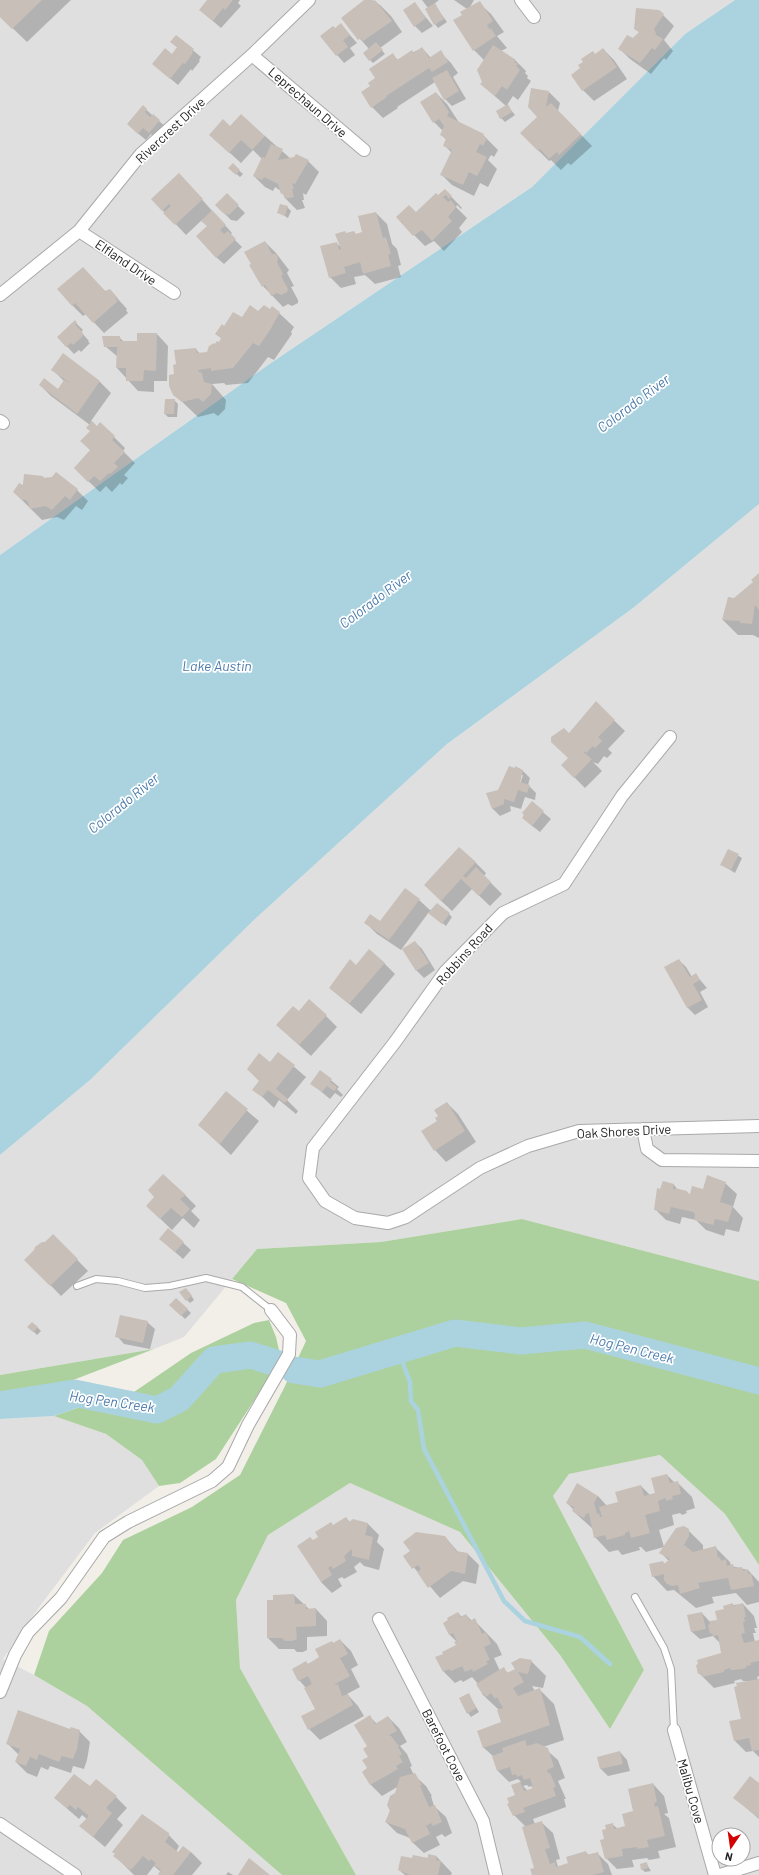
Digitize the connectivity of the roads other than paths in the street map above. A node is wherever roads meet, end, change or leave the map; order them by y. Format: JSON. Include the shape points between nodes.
{"nodes":[{"id":1,"x":309,"y":0,"type":"edge"},
{"id":2,"x":521,"y":0,"type":"edge"},
{"id":3,"x":534,"y":17,"type":"dead end"},
{"id":4,"x":252,"y":55,"type":"junction"},
{"id":5,"x":364,"y":150,"type":"dead end"},
{"id":6,"x":79,"y":231,"type":"junction"},
{"id":7,"x":174,"y":293,"type":"dead end"},
{"id":8,"x":0,"y":295,"type":"edge"},
{"id":9,"x":670,"y":737,"type":"dead end"},
{"id":10,"x":759,"y":1126,"type":"edge"},
{"id":11,"x":643,"y":1129,"type":"junction"},
{"id":12,"x":759,"y":1161,"type":"edge"},
{"id":13,"x":325,"y":1201,"type":"joint"},
{"id":14,"x":77,"y":1286,"type":"dead end"},
{"id":15,"x":271,"y":1310,"type":"joint"},
{"id":16,"x":636,"y":1597,"type":"dead end"},
{"id":17,"x":379,"y":1619,"type":"dead end"},
{"id":18,"x":0,"y":1692,"type":"edge"},
{"id":19,"x":674,"y":1730,"type":"joint"},
{"id":20,"x":0,"y":1824,"type":"edge"},
{"id":21,"x":759,"y":1863,"type":"edge"},
{"id":22,"x":75,"y":1875,"type":"edge"},
{"id":23,"x":496,"y":1875,"type":"edge"},
{"id":24,"x":715,"y":1875,"type":"edge"},
{"id":25,"x":720,"y":1875,"type":"edge"}],
"edges":[{"from":1,"to":4,"type":"street","name":"Rivercrest Drive"},
{"from":2,"to":3,"type":"street"},
{"from":4,"to":5,"type":"street","name":"Leprechaun Drive"},
{"from":4,"to":6,"type":"street","name":"Rivercrest Drive","via":[[142,154]]},
{"from":6,"to":7,"type":"street","name":"Elfland Drive"},
{"from":6,"to":8,"type":"street","name":"Rivercrest Drive"},
{"from":9,"to":13,"type":"street","name":"Robbins Road","via":[[622,796],[564,884],[503,912],[445,972],[313,1148],[309,1178]]},
{"from":10,"to":11,"type":"street","name":"Oak Shores Drive"},
{"from":11,"to":12,"type":"street","via":[[648,1149],[662,1160]]},
{"from":11,"to":13,"type":"street","name":"Oak Shores Drive","via":[[578,1131],[528,1146],[480,1168],[406,1217],[388,1223],[355,1218]]},
{"from":14,"to":15,"type":"lane","via":[[96,1279],[118,1281],[145,1288],[170,1286],[206,1278],[242,1287]]},
{"from":15,"to":18,"type":"street","via":[[290,1335],[289,1354],[248,1425],[228,1467],[212,1481],[128,1522],[104,1537],[61,1598],[28,1632],[15,1655]]},
{"from":16,"to":19,"type":"lane","via":[[664,1648],[671,1669]]},
{"from":17,"to":23,"type":"street","name":"Barefoot Cove","via":[[483,1821]]},
{"from":19,"to":24,"type":"street","name":"Malibu Cove"},
{"from":20,"to":22,"type":"street"},
{"from":21,"to":25,"type":"street"}]}
